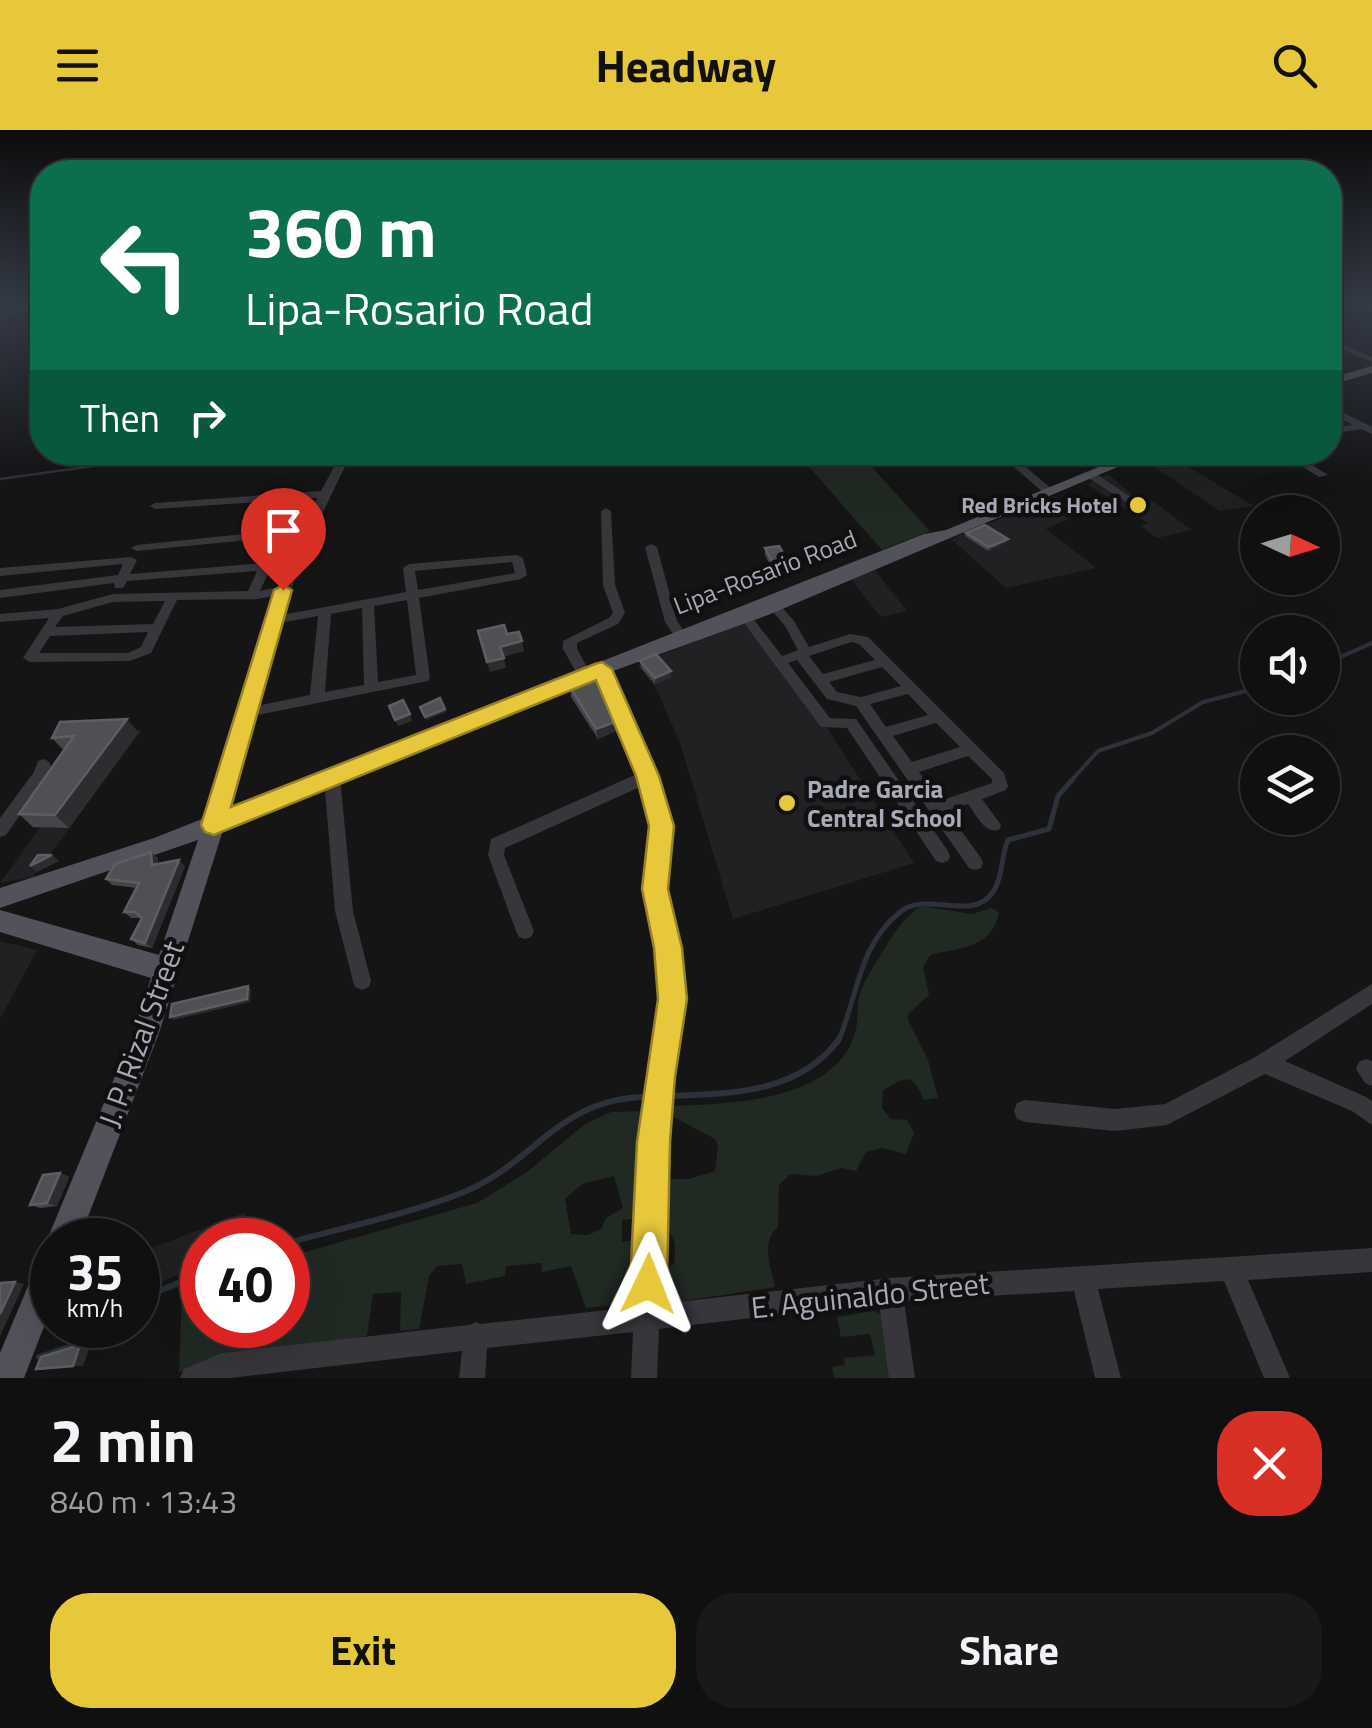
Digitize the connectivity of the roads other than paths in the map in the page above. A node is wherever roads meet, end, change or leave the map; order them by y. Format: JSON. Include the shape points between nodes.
{"nodes":[{"id":1,"x":1372,"y":369,"type":"edge"},
{"id":2,"x":1342,"y":378,"type":"edge"},
{"id":3,"x":1342,"y":415,"type":"edge"},
{"id":4,"x":1367,"y":428,"type":"edge"},
{"id":5,"x":1342,"y":430,"type":"edge"},
{"id":6,"x":339,"y":465,"type":"edge"},
{"id":7,"x":1016,"y":465,"type":"edge"},
{"id":8,"x":1116,"y":465,"type":"edge"},
{"id":9,"x":1306,"y":465,"type":"edge"},
{"id":10,"x":1091,"y":475,"type":"junction"},
{"id":11,"x":1323,"y":475,"type":"dead end"},
{"id":12,"x":1048,"y":492,"type":"junction"},
{"id":13,"x":324,"y":494,"type":"junction"},
{"id":14,"x":1133,"y":502,"type":"dead end"},
{"id":15,"x":155,"y":506,"type":"dead end"},
{"id":16,"x":606,"y":511,"type":"dead end"},
{"id":17,"x":308,"y":531,"type":"junction"},
{"id":18,"x":651,"y":547,"type":"dead end"},
{"id":19,"x":137,"y":548,"type":"dead end"},
{"id":20,"x":0,"y":572,"type":"edge"},
{"id":21,"x":122,"y":578,"type":"junction"},
{"id":22,"x":282,"y":593,"type":"junction"},
{"id":23,"x":412,"y":593,"type":"junction"},
{"id":24,"x":0,"y":594,"type":"edge"},
{"id":25,"x":255,"y":594,"type":"junction"},
{"id":26,"x":173,"y":597,"type":"junction"},
{"id":27,"x":113,"y":598,"type":"junction"},
{"id":28,"x":368,"y":602,"type":"junction"},
{"id":29,"x":776,"y":608,"type":"junction"},
{"id":30,"x":325,"y":610,"type":"junction"},
{"id":31,"x":58,"y":613,"type":"junction"},
{"id":32,"x":744,"y":614,"type":"junction"},
{"id":33,"x":0,"y":618,"type":"edge"},
{"id":34,"x":276,"y":620,"type":"junction"},
{"id":35,"x":159,"y":628,"type":"junction"},
{"id":36,"x":45,"y":632,"type":"junction"},
{"id":37,"x":682,"y":638,"type":"junction"},
{"id":38,"x":797,"y":651,"type":"junction"},
{"id":39,"x":883,"y":662,"type":"junction"},
{"id":40,"x":598,"y":671,"type":"junction"},
{"id":41,"x":820,"y":680,"type":"junction"},
{"id":42,"x":371,"y":688,"type":"junction"},
{"id":43,"x":909,"y":690,"type":"junction"},
{"id":44,"x":317,"y":699,"type":"junction"},
{"id":45,"x":861,"y":702,"type":"junction"},
{"id":46,"x":249,"y":712,"type":"junction"},
{"id":47,"x":938,"y":717,"type":"junction"},
{"id":48,"x":884,"y":734,"type":"junction"},
{"id":49,"x":971,"y":749,"type":"junction"},
{"id":50,"x":42,"y":764,"type":"dead end"},
{"id":51,"x":909,"y":769,"type":"junction"},
{"id":52,"x":648,"y":776,"type":"junction"},
{"id":53,"x":332,"y":778,"type":"junction"},
{"id":54,"x":972,"y":797,"type":"junction"},
{"id":55,"x":938,"y":808,"type":"junction"},
{"id":56,"x":214,"y":825,"type":"junction"},
{"id":57,"x":994,"y":825,"type":"dead end"},
{"id":58,"x":0,"y":830,"type":"edge"},
{"id":59,"x":942,"y":856,"type":"dead end"},
{"id":60,"x":975,"y":863,"type":"dead end"},
{"id":61,"x":0,"y":898,"type":"edge"},
{"id":62,"x":0,"y":922,"type":"edge"},
{"id":63,"x":524,"y":931,"type":"dead end"},
{"id":64,"x":168,"y":967,"type":"junction"},
{"id":65,"x":362,"y":981,"type":"dead end"},
{"id":66,"x":1372,"y":994,"type":"edge"},
{"id":67,"x":1264,"y":1062,"type":"junction"},
{"id":68,"x":1025,"y":1111,"type":"dead end"},
{"id":69,"x":1372,"y":1114,"type":"edge"},
{"id":70,"x":72,"y":1218,"type":"edge"},
{"id":71,"x":1372,"y":1260,"type":"edge"},
{"id":72,"x":1232,"y":1271,"type":"junction"},
{"id":73,"x":1083,"y":1277,"type":"junction"},
{"id":74,"x":890,"y":1290,"type":"junction"},
{"id":75,"x":647,"y":1318,"type":"junction"},
{"id":76,"x":30,"y":1321,"type":"edge"},
{"id":77,"x":476,"y":1335,"type":"junction"},
{"id":78,"x":7,"y":1378,"type":"edge"},
{"id":79,"x":193,"y":1378,"type":"edge"},
{"id":80,"x":472,"y":1378,"type":"edge"},
{"id":81,"x":644,"y":1378,"type":"edge"},
{"id":82,"x":902,"y":1378,"type":"edge"},
{"id":83,"x":1108,"y":1378,"type":"edge"},
{"id":84,"x":1276,"y":1378,"type":"edge"}],
"edges":[{"from":1,"to":2,"type":"main road"},
{"from":3,"to":4,"type":"street"},
{"from":4,"to":5,"type":"street"},
{"from":6,"to":13,"type":"street"},
{"from":7,"to":12,"type":"street"},
{"from":8,"to":10,"type":"main road","name":"Lipa-Rosario Road"},
{"from":9,"to":11,"type":"street"},
{"from":10,"to":12,"type":"main road","name":"Lipa-Rosario Road"},
{"from":10,"to":14,"type":"street"},
{"from":12,"to":29,"type":"main road","name":"Lipa-Rosario Road"},
{"from":13,"to":15,"type":"street"},
{"from":13,"to":17,"type":"street"},
{"from":16,"to":40,"type":"street","via":[[609,586],[619,613],[568,642]]},
{"from":17,"to":19,"type":"street"},
{"from":17,"to":22,"type":"street"},
{"from":18,"to":37,"type":"street"},
{"from":20,"to":21,"type":"street","via":[[131,560]]},
{"from":21,"to":24,"type":"street"},
{"from":21,"to":25,"type":"street","via":[[265,567]]},
{"from":21,"to":27,"type":"street"},
{"from":22,"to":25,"type":"street"},
{"from":22,"to":34,"type":"street"},
{"from":23,"to":23,"type":"street","via":[[521,575],[517,558],[409,568]]},
{"from":23,"to":28,"type":"street"},
{"from":23,"to":42,"type":"street","via":[[423,678]]},
{"from":25,"to":26,"type":"street"},
{"from":26,"to":27,"type":"street"},
{"from":26,"to":35,"type":"street"},
{"from":27,"to":31,"type":"street"},
{"from":28,"to":30,"type":"street"},
{"from":28,"to":42,"type":"street"},
{"from":29,"to":32,"type":"main road","name":"Lipa-Rosario Road"},
{"from":29,"to":38,"type":"street"},
{"from":30,"to":34,"type":"street"},
{"from":30,"to":44,"type":"street"},
{"from":31,"to":33,"type":"street"},
{"from":31,"to":36,"type":"street"},
{"from":32,"to":37,"type":"main road","name":"Lipa-Rosario Road"},
{"from":32,"to":59,"type":"street","via":[[826,722],[851,723]]},
{"from":34,"to":46,"type":"street"},
{"from":35,"to":36,"type":"street"},
{"from":35,"to":36,"type":"street","via":[[146,650],[130,657],[30,658]]},
{"from":37,"to":40,"type":"main road","name":"Lipa-Rosario Road"},
{"from":38,"to":39,"type":"street","via":[[856,638]]},
{"from":38,"to":41,"type":"street"},
{"from":39,"to":41,"type":"street"},
{"from":39,"to":43,"type":"street"},
{"from":40,"to":52,"type":"street"},
{"from":40,"to":53,"type":"main road","name":"Lipa-Rosario Road"},
{"from":41,"to":45,"type":"street","via":[[835,698]]},
{"from":42,"to":44,"type":"street"},
{"from":43,"to":45,"type":"street"},
{"from":43,"to":47,"type":"street"},
{"from":44,"to":46,"type":"street"},
{"from":45,"to":48,"type":"street"},
{"from":46,"to":56,"type":"street"},
{"from":47,"to":48,"type":"street"},
{"from":47,"to":49,"type":"street"},
{"from":48,"to":51,"type":"street"},
{"from":49,"to":51,"type":"street"},
{"from":49,"to":54,"type":"street","via":[[1001,782]]},
{"from":50,"to":58,"type":"street"},
{"from":51,"to":55,"type":"street"},
{"from":52,"to":63,"type":"street","via":[[497,844]]},
{"from":52,"to":75,"type":"street","via":[[661,820],[655,889],[672,1005],[659,1077]]},
{"from":53,"to":56,"type":"main road","name":"Lipa-Rosario Road"},
{"from":53,"to":65,"type":"street","via":[[344,911]]},
{"from":54,"to":55,"type":"street"},
{"from":54,"to":57,"type":"street"},
{"from":55,"to":60,"type":"street"},
{"from":56,"to":61,"type":"main road","name":"Lipa-Rosario Road"},
{"from":56,"to":64,"type":"main road","name":"J. P. Rizal Street"},
{"from":62,"to":64,"type":"main road"},
{"from":64,"to":70,"type":"main road","name":"J. P. Rizal Street"},
{"from":66,"to":67,"type":"street"},
{"from":67,"to":68,"type":"street","via":[[1167,1114],[1115,1120]]},
{"from":67,"to":69,"type":"street"},
{"from":71,"to":72,"type":"street","name":"E. Aguinaldo Street"},
{"from":72,"to":73,"type":"street","name":"E. Aguinaldo Street"},
{"from":72,"to":84,"type":"street"},
{"from":73,"to":74,"type":"street","name":"E. Aguinaldo Street"},
{"from":73,"to":83,"type":"street"},
{"from":74,"to":75,"type":"street","name":"E. Aguinaldo Street"},
{"from":74,"to":82,"type":"street"},
{"from":75,"to":77,"type":"street","name":"E. Aguinaldo Street"},
{"from":75,"to":81,"type":"street"},
{"from":76,"to":78,"type":"main road"},
{"from":77,"to":79,"type":"street","name":"E. Aguinaldo Street","via":[[222,1366]]},
{"from":77,"to":80,"type":"street"}]}
